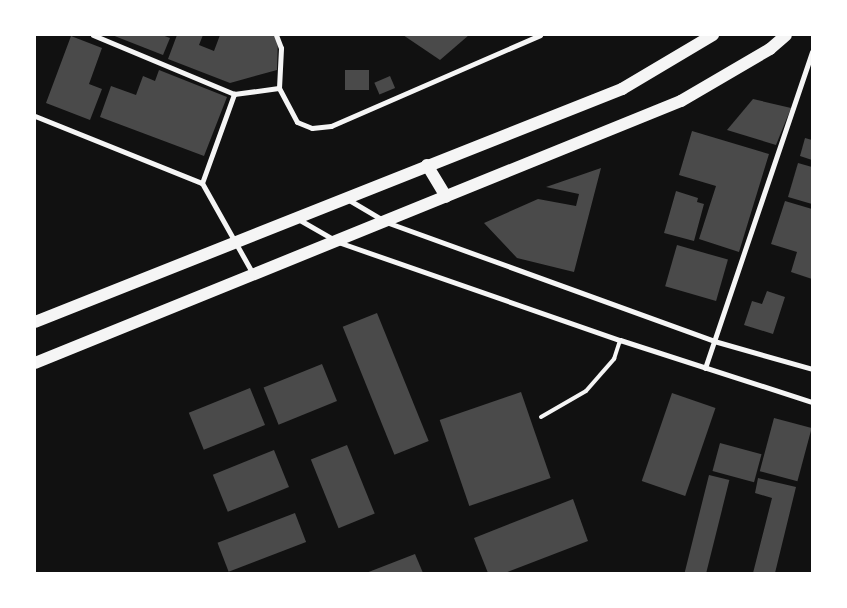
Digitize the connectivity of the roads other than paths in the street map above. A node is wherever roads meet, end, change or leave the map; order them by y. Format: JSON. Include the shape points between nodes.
{"nodes":[{"id":1,"x":93,"y":35,"type":"edge"},
{"id":2,"x":276,"y":35,"type":"edge"},
{"id":3,"x":540,"y":35,"type":"edge"},
{"id":4,"x":713,"y":35,"type":"edge"},
{"id":5,"x":786,"y":35,"type":"edge"},
{"id":6,"x":812,"y":52,"type":"edge"},
{"id":7,"x":279,"y":88,"type":"junction"},
{"id":8,"x":234,"y":94,"type":"junction"},
{"id":9,"x":35,"y":116,"type":"edge"},
{"id":10,"x":427,"y":166,"type":"junction"},
{"id":11,"x":202,"y":183,"type":"junction"},
{"id":12,"x":446,"y":197,"type":"junction"},
{"id":13,"x":345,"y":198,"type":"junction"},
{"id":14,"x":295,"y":217,"type":"junction"},
{"id":15,"x":386,"y":222,"type":"junction"},
{"id":16,"x":234,"y":241,"type":"junction"},
{"id":17,"x":338,"y":242,"type":"junction"},
{"id":18,"x":254,"y":275,"type":"junction"},
{"id":19,"x":35,"y":322,"type":"edge"},
{"id":20,"x":620,"y":340,"type":"junction"},
{"id":21,"x":714,"y":341,"type":"junction"},
{"id":22,"x":35,"y":362,"type":"edge"},
{"id":23,"x":705,"y":368,"type":"junction"},
{"id":24,"x":812,"y":370,"type":"edge"},
{"id":25,"x":812,"y":402,"type":"edge"},
{"id":26,"x":541,"y":417,"type":"dead end"}],
"edges":[{"from":1,"to":8,"type":"street"},
{"from":2,"to":7,"type":"street","via":[[282,48]]},
{"from":3,"to":7,"type":"street","via":[[330,126],[312,128],[297,122]]},
{"from":4,"to":10,"type":"main road","via":[[622,89]]},
{"from":5,"to":12,"type":"main road","via":[[770,49],[681,101]]},
{"from":6,"to":21,"type":"street"},
{"from":7,"to":8,"type":"street"},
{"from":8,"to":11,"type":"street"},
{"from":9,"to":11,"type":"street"},
{"from":10,"to":12,"type":"main road"},
{"from":10,"to":13,"type":"main road"},
{"from":11,"to":16,"type":"street"},
{"from":12,"to":15,"type":"main road"},
{"from":13,"to":14,"type":"main road"},
{"from":13,"to":15,"type":"street"},
{"from":14,"to":16,"type":"main road"},
{"from":14,"to":17,"type":"street"},
{"from":15,"to":17,"type":"main road"},
{"from":15,"to":21,"type":"street"},
{"from":16,"to":18,"type":"street"},
{"from":16,"to":19,"type":"main road"},
{"from":17,"to":18,"type":"main road"},
{"from":17,"to":20,"type":"street"},
{"from":18,"to":22,"type":"main road"},
{"from":20,"to":23,"type":"street"},
{"from":20,"to":26,"type":"lane","via":[[614,359],[586,391]]},
{"from":21,"to":23,"type":"street"},
{"from":21,"to":24,"type":"street"},
{"from":23,"to":25,"type":"street"}]}
